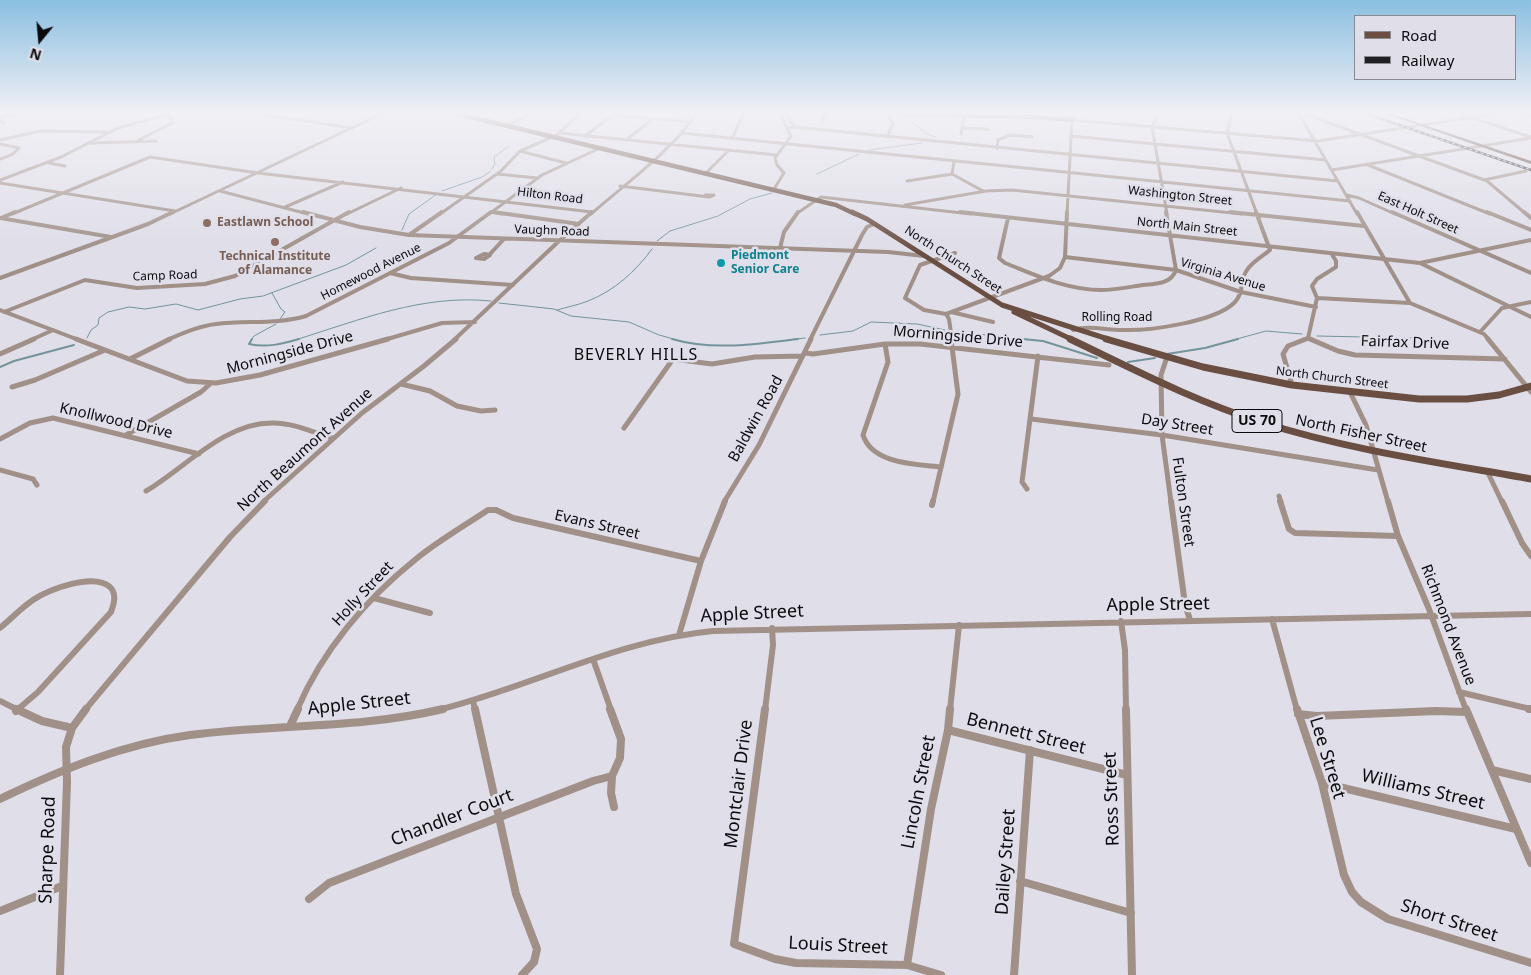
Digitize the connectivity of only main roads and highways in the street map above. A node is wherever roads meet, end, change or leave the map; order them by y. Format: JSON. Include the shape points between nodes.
{"nodes":[{"id":1,"x":650,"y":160,"type":"edge"},
{"id":2,"x":1518,"y":160,"type":"edge"},
{"id":3,"x":1531,"y":164,"type":"edge"},
{"id":4,"x":1002,"y":305,"type":"junction"},
{"id":5,"x":1530,"y":388,"type":"edge"},
{"id":6,"x":1531,"y":479,"type":"edge"}],
"edges":[{"from":1,"to":4,"type":"main road","name":"North Church Street","number":"US 70","via":[[836,205],[874,224]]},
{"from":2,"to":3,"type":"highway"},
{"from":4,"to":5,"type":"main road","name":"North Church Street","number":"US 70","via":[[1073,330],[1167,357],[1292,385],[1455,400]]},
{"from":4,"to":6,"type":"main road","name":"North Fisher Street","number":"US 70","via":[[1024,319],[1161,383],[1261,422],[1314,438]]}]}
